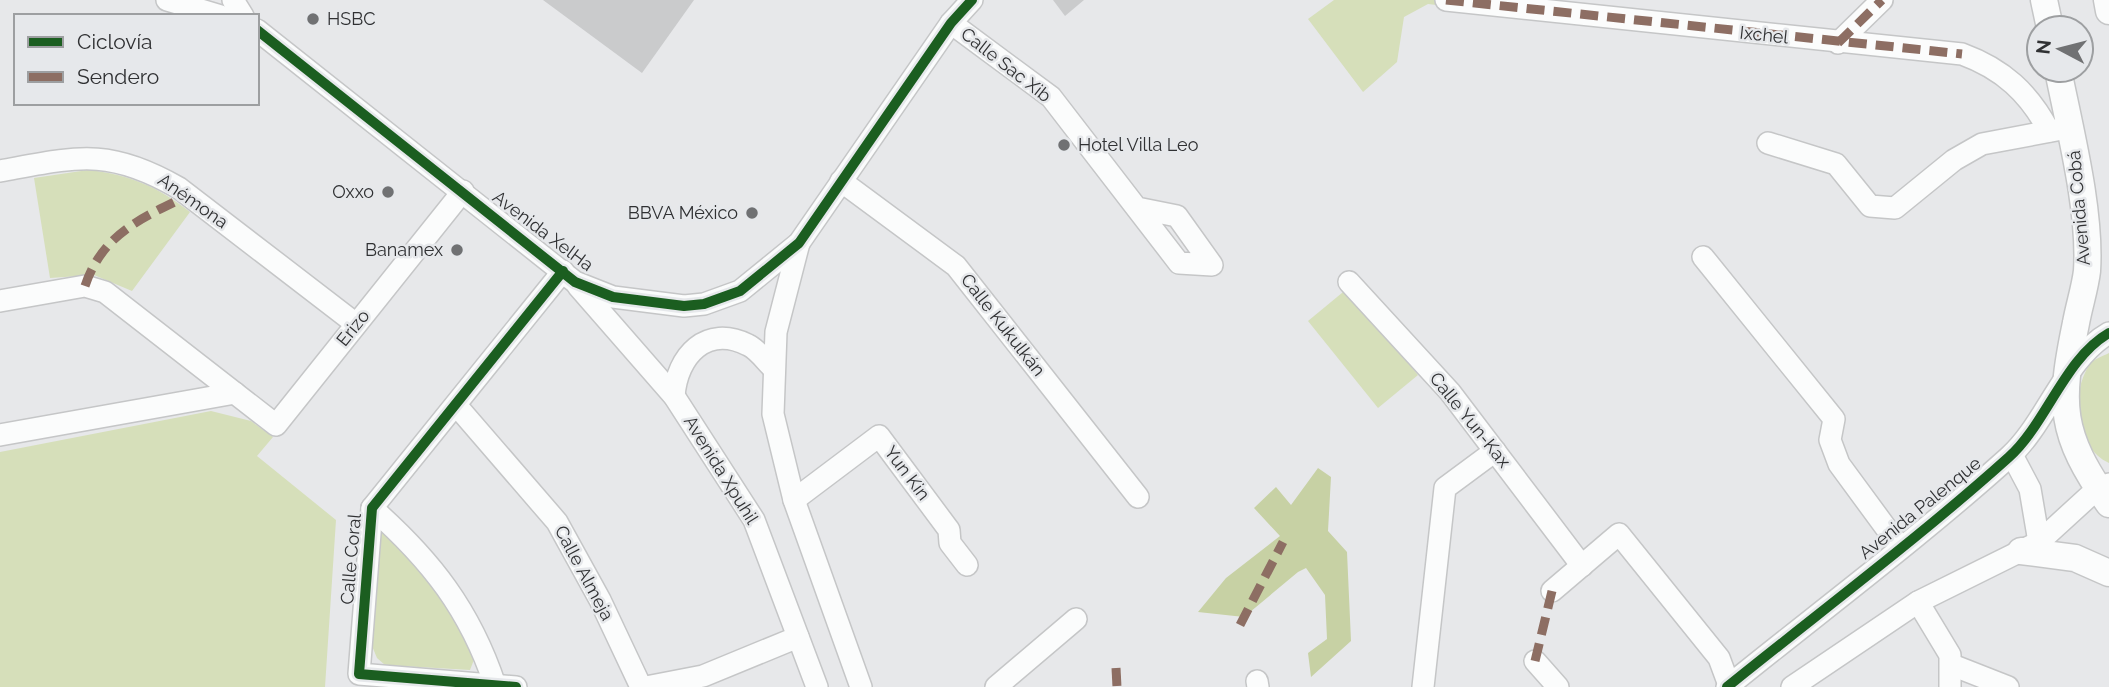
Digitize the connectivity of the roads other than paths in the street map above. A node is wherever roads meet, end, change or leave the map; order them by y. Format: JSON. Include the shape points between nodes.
{"nodes":[{"id":1,"x":167,"y":0,"type":"edge"},
{"id":2,"x":972,"y":0,"type":"edge"},
{"id":3,"x":1446,"y":0,"type":"edge"},
{"id":4,"x":1882,"y":0,"type":"edge"},
{"id":5,"x":2106,"y":0,"type":"edge"},
{"id":6,"x":2109,"y":11,"type":"edge"},
{"id":7,"x":214,"y":14,"type":"edge"},
{"id":8,"x":951,"y":23,"type":"junction"},
{"id":9,"x":259,"y":32,"type":"edge"},
{"id":10,"x":1838,"y":43,"type":"junction"},
{"id":11,"x":2059,"y":84,"type":"edge"},
{"id":12,"x":2060,"y":129,"type":"junction"},
{"id":13,"x":1768,"y":143,"type":"dead end"},
{"id":14,"x":0,"y":171,"type":"edge"},
{"id":15,"x":841,"y":181,"type":"junction"},
{"id":16,"x":463,"y":191,"type":"junction"},
{"id":17,"x":1137,"y":208,"type":"dead end"},
{"id":18,"x":799,"y":243,"type":"junction"},
{"id":19,"x":1703,"y":257,"type":"dead end"},
{"id":20,"x":569,"y":277,"type":"junction"},
{"id":21,"x":1349,"y":282,"type":"dead end"},
{"id":22,"x":0,"y":302,"type":"edge"},
{"id":23,"x":356,"y":324,"type":"junction"},
{"id":24,"x":2109,"y":332,"type":"edge"},
{"id":25,"x":772,"y":367,"type":"junction"},
{"id":26,"x":2064,"y":382,"type":"junction"},
{"id":27,"x":235,"y":393,"type":"junction"},
{"id":28,"x":674,"y":396,"type":"junction"},
{"id":29,"x":456,"y":405,"type":"junction"},
{"id":30,"x":0,"y":435,"type":"edge"},
{"id":31,"x":1495,"y":451,"type":"junction"},
{"id":32,"x":2012,"y":455,"type":"junction"},
{"id":33,"x":2105,"y":492,"type":"edge"},
{"id":34,"x":1138,"y":497,"type":"dead end"},
{"id":35,"x":794,"y":500,"type":"junction"},
{"id":36,"x":372,"y":508,"type":"junction"},
{"id":37,"x":2030,"y":546,"type":"junction"},
{"id":38,"x":1900,"y":547,"type":"junction"},
{"id":39,"x":967,"y":565,"type":"dead end"},
{"id":40,"x":1582,"y":566,"type":"junction"},
{"id":41,"x":2109,"y":573,"type":"edge"},
{"id":42,"x":1552,"y":591,"type":"dead end"},
{"id":43,"x":1917,"y":602,"type":"junction"},
{"id":44,"x":1076,"y":619,"type":"dead end"},
{"id":45,"x":798,"y":637,"type":"junction"},
{"id":46,"x":1535,"y":661,"type":"dead end"},
{"id":47,"x":1952,"y":665,"type":"junction"},
{"id":48,"x":506,"y":686,"type":"edge"},
{"id":49,"x":1000,"y":686,"type":"edge"},
{"id":50,"x":1728,"y":686,"type":"edge"},
{"id":51,"x":641,"y":687,"type":"edge"},
{"id":52,"x":646,"y":687,"type":"edge"},
{"id":53,"x":817,"y":687,"type":"edge"},
{"id":54,"x":861,"y":687,"type":"edge"},
{"id":55,"x":1423,"y":687,"type":"edge"},
{"id":56,"x":1558,"y":687,"type":"edge"},
{"id":57,"x":1792,"y":687,"type":"edge"},
{"id":58,"x":1950,"y":687,"type":"edge"},
{"id":59,"x":2008,"y":687,"type":"edge"}],
"edges":[{"from":1,"to":7,"type":"street"},
{"from":2,"to":8,"type":"street","name":"Avenida XelHa"},
{"from":3,"to":10,"type":"street","name":"Ixchel"},
{"from":4,"to":10,"type":"street"},
{"from":5,"to":6,"type":"main road"},
{"from":8,"to":15,"type":"street","name":"Avenida XelHa"},
{"from":8,"to":17,"type":"street","name":"Calle Sac Xib","via":[[1051,97]]},
{"from":9,"to":16,"type":"street","name":"Avenida XelHa"},
{"from":10,"to":12,"type":"street","name":"Ixchel","via":[[1962,54],[1987,64],[2018,86]]},
{"from":11,"to":12,"type":"main road","name":"Avenida Cobá"},
{"from":12,"to":13,"type":"street","via":[[1982,144],[1954,160],[1895,208],[1870,206],[1836,164]]},
{"from":12,"to":26,"type":"main road","name":"Avenida Cobá","via":[[2082,197],[2087,270]]},
{"from":14,"to":23,"type":"street","name":"Anémona","via":[[84,157],[123,161],[148,170],[179,188]]},
{"from":15,"to":18,"type":"street","name":"Avenida XelHa"},
{"from":15,"to":34,"type":"street","name":"Calle Kukulkán","via":[[956,266]]},
{"from":16,"to":20,"type":"street","name":"Avenida XelHa"},
{"from":16,"to":23,"type":"street","name":"Erizo"},
{"from":18,"to":20,"type":"street","name":"Avenida XelHa","via":[[740,291],[704,304],[650,304],[613,298]]},
{"from":18,"to":25,"type":"street","via":[[776,332]]},
{"from":19,"to":38,"type":"street","via":[[1834,419],[1830,440],[1839,464]]},
{"from":20,"to":28,"type":"street","name":"Avenida Xpuhil"},
{"from":20,"to":29,"type":"street","name":"Calle Coral"},
{"from":21,"to":31,"type":"street","name":"Calle Yun-Kax","via":[[1450,392]]},
{"from":22,"to":27,"type":"street","name":"Erizo","via":[[85,286],[105,292]]},
{"from":23,"to":27,"type":"street","name":"Erizo","via":[[276,425]]},
{"from":24,"to":26,"type":"street","name":"Avenida Palenque"},
{"from":25,"to":28,"type":"street","via":[[750,345],[709,341],[691,350],[681,362]]},
{"from":25,"to":35,"type":"street","via":[[773,414]]},
{"from":26,"to":32,"type":"street","name":"Avenida Palenque"},
{"from":26,"to":33,"type":"main road","name":"Avenida Cobá","via":[[2072,437]]},
{"from":27,"to":30,"type":"street"},
{"from":28,"to":45,"type":"street","name":"Avenida Xpuhil","via":[[754,520]]},
{"from":29,"to":36,"type":"street","name":"Calle Coral"},
{"from":29,"to":51,"type":"street","name":"Calle Almeja","via":[[557,522]]},
{"from":31,"to":40,"type":"street","name":"Calle Yun-Kax"},
{"from":31,"to":55,"type":"street","via":[[1445,488]]},
{"from":32,"to":37,"type":"street","via":[[2030,489]]},
{"from":32,"to":38,"type":"street","name":"Avenida Palenque"},
{"from":33,"to":37,"type":"street"},
{"from":35,"to":39,"type":"street","name":"Yun Kin","via":[[879,436],[949,530],[950,543]]},
{"from":35,"to":54,"type":"street"},
{"from":36,"to":48,"type":"street","via":[[434,568]]},
{"from":36,"to":48,"type":"street","name":"Calle Coral","via":[[359,674]]},
{"from":37,"to":41,"type":"main road"},
{"from":37,"to":43,"type":"street"},
{"from":38,"to":50,"type":"street","name":"Avenida Palenque"},
{"from":40,"to":42,"type":"street"},
{"from":40,"to":50,"type":"street","via":[[1619,534],[1719,658]]},
{"from":43,"to":47,"type":"street"},
{"from":43,"to":57,"type":"street"},
{"from":44,"to":49,"type":"street"},
{"from":45,"to":52,"type":"street","via":[[703,676]]},
{"from":45,"to":53,"type":"street","name":"Avenida Xpuhil"},
{"from":46,"to":56,"type":"street"},
{"from":47,"to":58,"type":"street"},
{"from":47,"to":59,"type":"street"}]}
